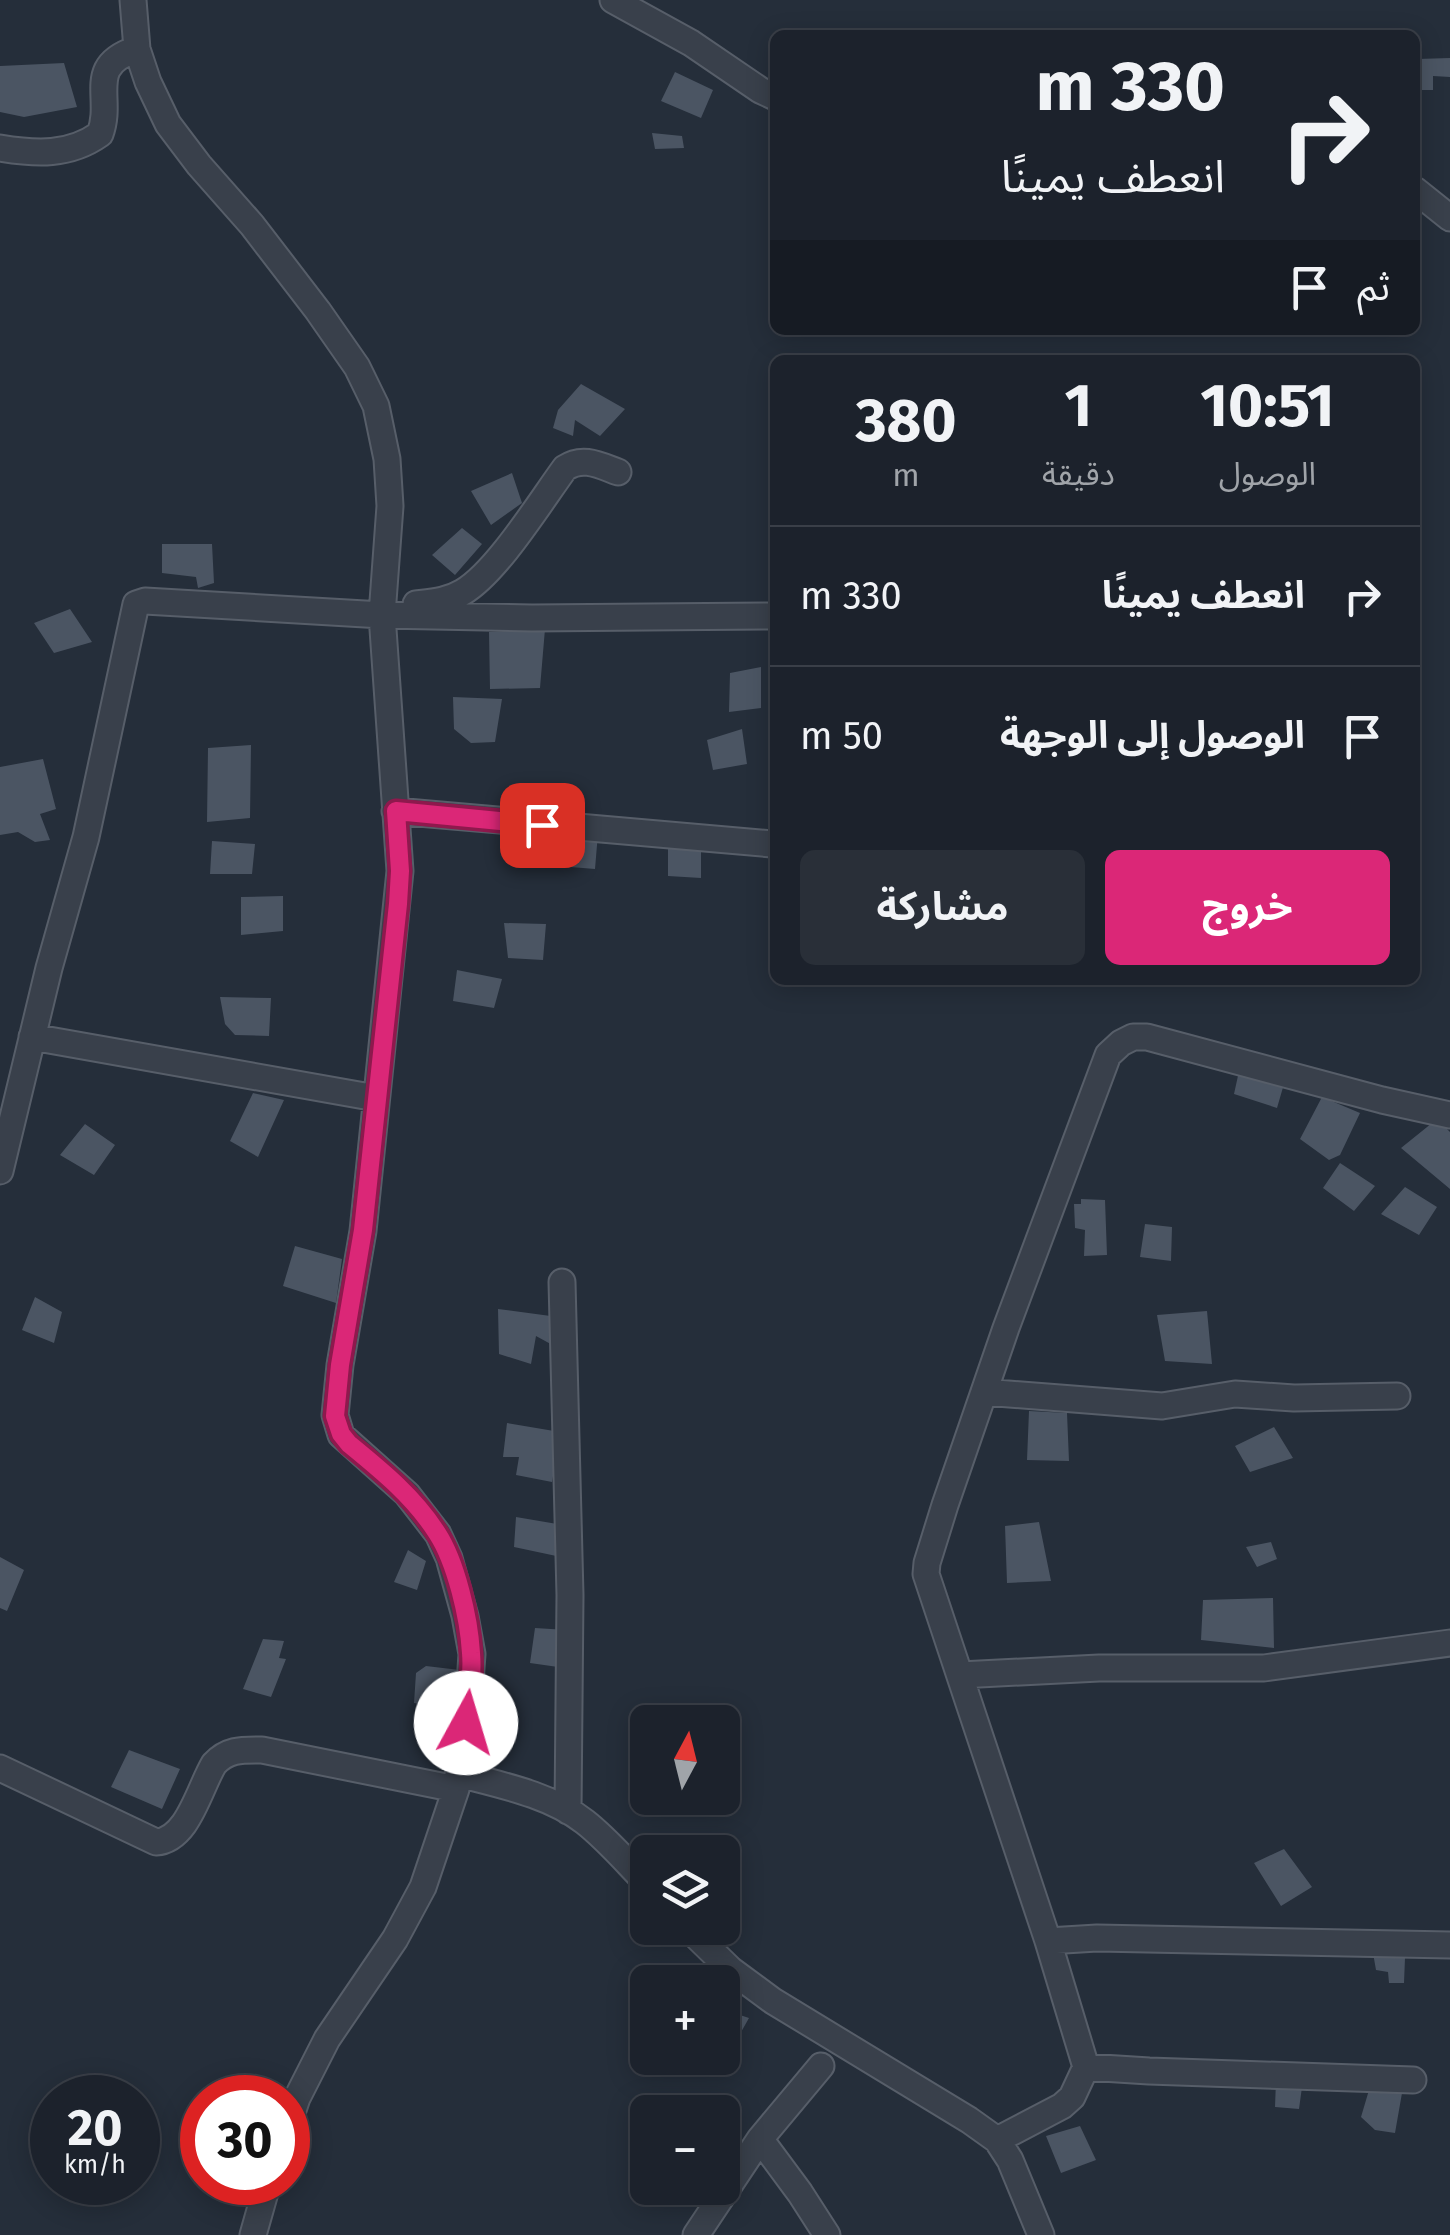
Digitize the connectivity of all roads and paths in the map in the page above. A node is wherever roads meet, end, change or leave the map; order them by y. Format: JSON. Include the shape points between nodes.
{"nodes":[{"id":1,"x":132,"y":0,"type":"edge"},
{"id":2,"x":612,"y":0,"type":"edge"},
{"id":3,"x":138,"y":49,"type":"junction"},
{"id":4,"x":770,"y":94,"type":"edge"},
{"id":5,"x":0,"y":148,"type":"edge"},
{"id":6,"x":1420,"y":194,"type":"edge"},
{"id":7,"x":1450,"y":218,"type":"edge"},
{"id":8,"x":618,"y":472,"type":"dead end"},
{"id":9,"x":392,"y":616,"type":"junction"},
{"id":10,"x":770,"y":616,"type":"edge"},
{"id":11,"x":396,"y":811,"type":"junction"},
{"id":12,"x":770,"y":844,"type":"edge"},
{"id":13,"x":32,"y":1037,"type":"junction"},
{"id":14,"x":376,"y":1098,"type":"junction"},
{"id":15,"x":1450,"y":1115,"type":"edge"},
{"id":16,"x":0,"y":1171,"type":"edge"},
{"id":17,"x":562,"y":1282,"type":"dead end"},
{"id":18,"x":984,"y":1392,"type":"junction"},
{"id":19,"x":1397,"y":1396,"type":"dead end"},
{"id":20,"x":1450,"y":1643,"type":"edge"},
{"id":21,"x":960,"y":1675,"type":"junction"},
{"id":22,"x":0,"y":1768,"type":"edge"},
{"id":23,"x":458,"y":1782,"type":"junction"},
{"id":24,"x":568,"y":1811,"type":"junction"},
{"id":25,"x":630,"y":1866,"type":"edge"},
{"id":26,"x":1048,"y":1941,"type":"junction"},
{"id":27,"x":705,"y":1945,"type":"edge"},
{"id":28,"x":1450,"y":1945,"type":"edge"},
{"id":29,"x":822,"y":2066,"type":"dead end"},
{"id":30,"x":1086,"y":2067,"type":"junction"},
{"id":31,"x":308,"y":2075,"type":"edge"},
{"id":32,"x":1413,"y":2080,"type":"dead end"},
{"id":33,"x":760,"y":2139,"type":"junction"},
{"id":34,"x":997,"y":2140,"type":"junction"},
{"id":35,"x":261,"y":2205,"type":"edge"},
{"id":36,"x":253,"y":2235,"type":"edge"},
{"id":37,"x":696,"y":2235,"type":"edge"},
{"id":38,"x":827,"y":2235,"type":"edge"},
{"id":39,"x":1041,"y":2235,"type":"edge"}],
"edges":[{"from":1,"to":3,"type":"street"},
{"from":2,"to":4,"type":"street"},
{"from":3,"to":5,"type":"street","via":[[112,61],[103,77],[100,134],[72,149],[42,154]]},
{"from":3,"to":9,"type":"street","via":[[168,124],[318,310],[376,406],[388,459]]},
{"from":6,"to":7,"type":"street"},
{"from":8,"to":9,"type":"street","via":[[572,463],[468,588]]},
{"from":9,"to":10,"type":"street"},
{"from":9,"to":11,"type":"street"},
{"from":9,"to":13,"type":"street","via":[[136,604],[86,837]]},
{"from":11,"to":12,"type":"street"},
{"from":11,"to":14,"type":"street","via":[[400,871]]},
{"from":13,"to":14,"type":"street"},
{"from":13,"to":16,"type":"street"},
{"from":14,"to":23,"type":"street","via":[[335,1416],[349,1444],[407,1494],[449,1558],[472,1654]]},
{"from":15,"to":18,"type":"street","via":[[1147,1036],[1120,1043],[1108,1055]]},
{"from":17,"to":24,"type":"street"},
{"from":18,"to":19,"type":"street","via":[[1162,1406],[1235,1394]]},
{"from":18,"to":21,"type":"street","via":[[926,1563]]},
{"from":20,"to":21,"type":"street","via":[[1264,1668]]},
{"from":21,"to":26,"type":"street"},
{"from":22,"to":23,"type":"street","via":[[156,1842],[178,1834],[214,1764],[237,1750]]},
{"from":23,"to":24,"type":"street","via":[[540,1798]]},
{"from":23,"to":31,"type":"street","via":[[422,1888]]},
{"from":24,"to":25,"type":"street"},
{"from":26,"to":28,"type":"street"},
{"from":26,"to":30,"type":"street"},
{"from":27,"to":34,"type":"street","via":[[773,2001]]},
{"from":29,"to":33,"type":"street"},
{"from":30,"to":32,"type":"street"},
{"from":30,"to":34,"type":"street","via":[[1062,2106]]},
{"from":33,"to":37,"type":"street"},
{"from":33,"to":38,"type":"street"},
{"from":34,"to":39,"type":"street"},
{"from":35,"to":36,"type":"street"}]}
